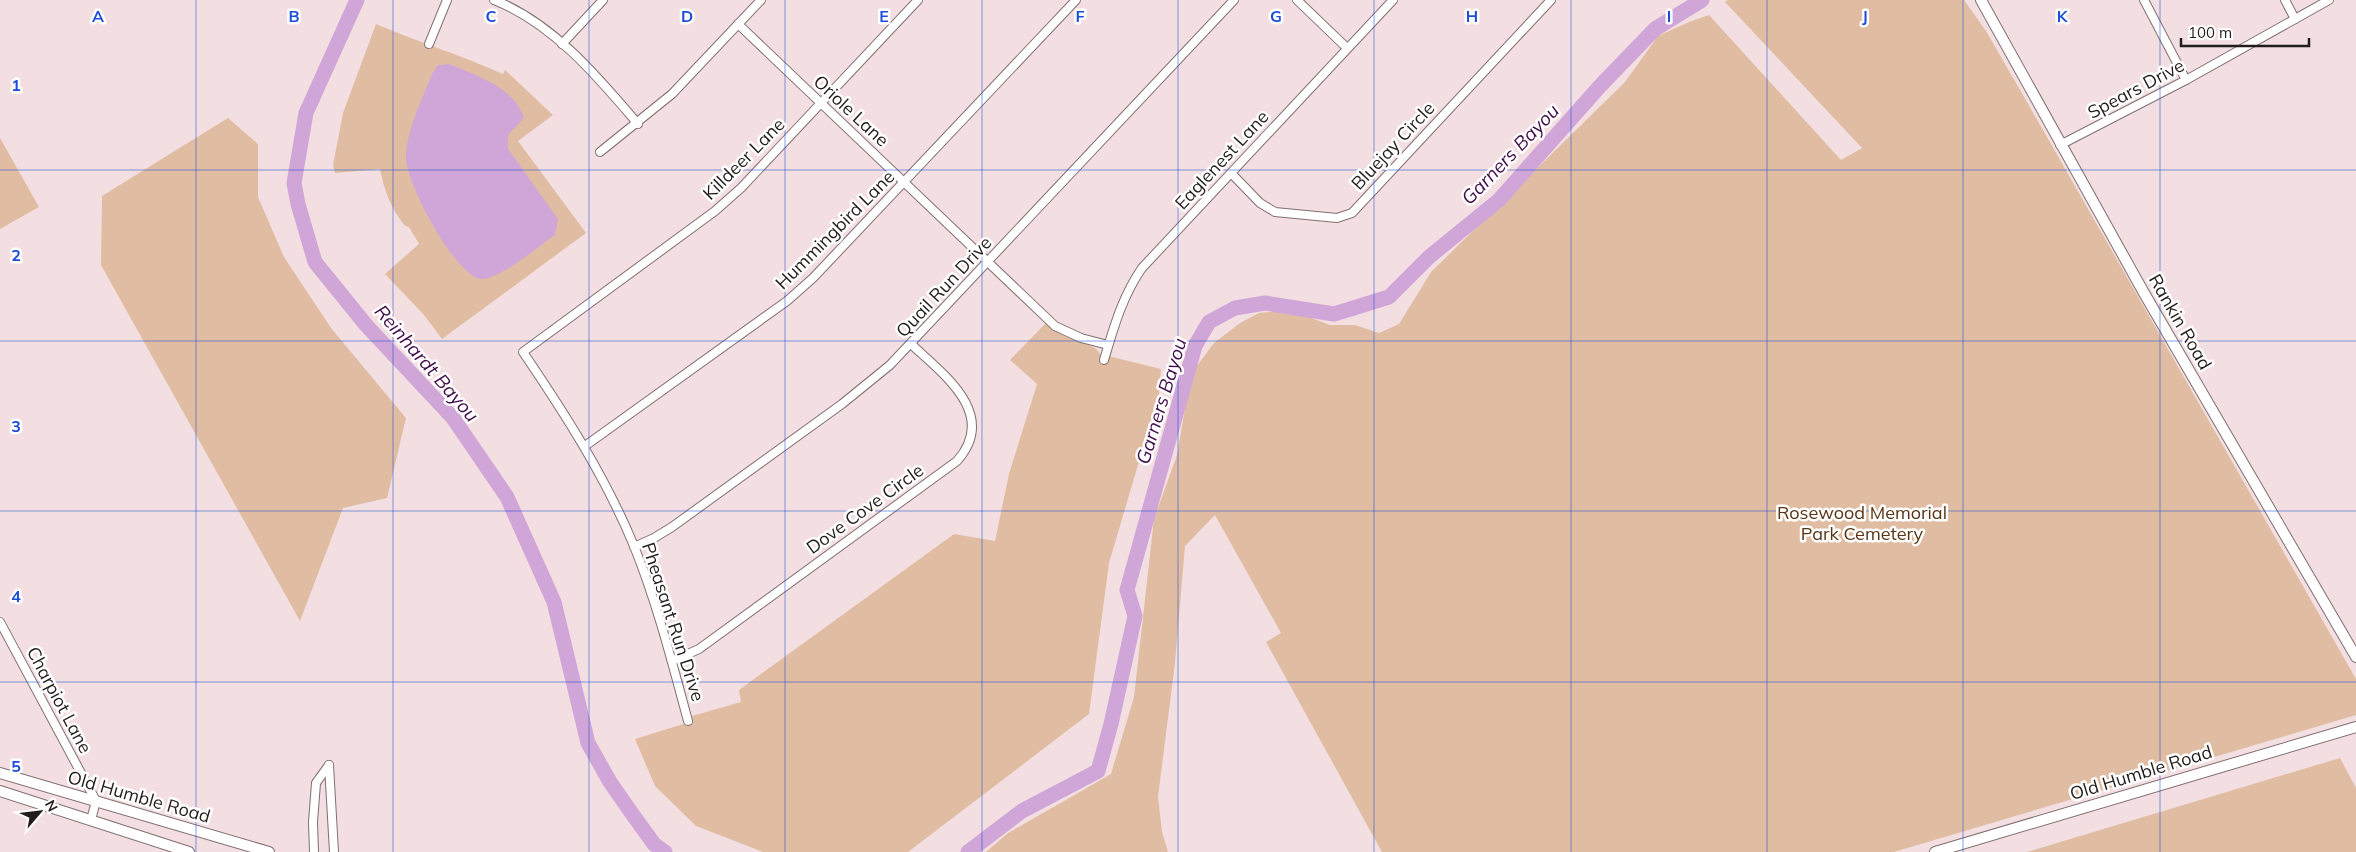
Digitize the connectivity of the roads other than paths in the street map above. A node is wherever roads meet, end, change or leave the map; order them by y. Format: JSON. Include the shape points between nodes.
{"nodes":[{"id":1,"x":447,"y":0,"type":"edge"},
{"id":2,"x":494,"y":0,"type":"edge"},
{"id":3,"x":603,"y":0,"type":"edge"},
{"id":4,"x":761,"y":0,"type":"edge"},
{"id":5,"x":918,"y":0,"type":"edge"},
{"id":6,"x":1076,"y":0,"type":"edge"},
{"id":7,"x":1234,"y":0,"type":"edge"},
{"id":8,"x":1297,"y":0,"type":"edge"},
{"id":9,"x":1393,"y":0,"type":"edge"},
{"id":10,"x":1551,"y":0,"type":"edge"},
{"id":11,"x":1981,"y":0,"type":"edge"},
{"id":12,"x":2144,"y":0,"type":"edge"},
{"id":13,"x":2285,"y":0,"type":"edge"},
{"id":14,"x":2329,"y":0,"type":"edge"},
{"id":15,"x":2295,"y":19,"type":"junction"},
{"id":16,"x":738,"y":24,"type":"junction"},
{"id":17,"x":429,"y":44,"type":"dead end"},
{"id":18,"x":562,"y":44,"type":"junction"},
{"id":19,"x":1348,"y":48,"type":"junction"},
{"id":20,"x":2186,"y":80,"type":"junction"},
{"id":21,"x":820,"y":104,"type":"junction"},
{"id":22,"x":638,"y":124,"type":"junction"},
{"id":23,"x":2060,"y":146,"type":"junction"},
{"id":24,"x":600,"y":152,"type":"dead end"},
{"id":25,"x":1231,"y":173,"type":"junction"},
{"id":26,"x":905,"y":182,"type":"junction"},
{"id":27,"x":989,"y":261,"type":"junction"},
{"id":28,"x":911,"y":344,"type":"junction"},
{"id":29,"x":1108,"y":346,"type":"junction"},
{"id":30,"x":523,"y":352,"type":"joint"},
{"id":31,"x":1104,"y":360,"type":"dead end"},
{"id":32,"x":585,"y":446,"type":"junction"},
{"id":33,"x":634,"y":546,"type":"junction"},
{"id":34,"x":0,"y":622,"type":"edge"},
{"id":35,"x":2356,"y":657,"type":"edge"},
{"id":36,"x":672,"y":661,"type":"junction"},
{"id":37,"x":688,"y":721,"type":"dead end"},
{"id":38,"x":2356,"y":727,"type":"edge"},
{"id":39,"x":0,"y":773,"type":"edge"},
{"id":40,"x":0,"y":792,"type":"edge"},
{"id":41,"x":96,"y":801,"type":"junction"},
{"id":42,"x":91,"y":820,"type":"junction"},
{"id":43,"x":189,"y":852,"type":"edge"},
{"id":44,"x":269,"y":852,"type":"edge"},
{"id":45,"x":314,"y":852,"type":"edge"},
{"id":46,"x":334,"y":852,"type":"edge"},
{"id":47,"x":1935,"y":852,"type":"edge"}],
"edges":[{"from":1,"to":17,"type":"street"},
{"from":2,"to":18,"type":"street","via":[[532,19]]},
{"from":3,"to":18,"type":"street"},
{"from":4,"to":16,"type":"street"},
{"from":5,"to":21,"type":"street","name":"Killdeer Lane"},
{"from":6,"to":26,"type":"street","name":"Hummingbird Lane"},
{"from":7,"to":27,"type":"street","name":"Quail Run Drive"},
{"from":8,"to":19,"type":"street"},
{"from":9,"to":19,"type":"street","name":"Eaglenest Lane"},
{"from":10,"to":25,"type":"street","name":"Bluejay Circle","via":[[1352,212],[1337,218],[1275,212],[1260,203]]},
{"from":11,"to":23,"type":"main road","name":"Rankin Road"},
{"from":12,"to":20,"type":"street"},
{"from":13,"to":15,"type":"street"},
{"from":14,"to":15,"type":"street","name":"Spears Drive"},
{"from":15,"to":20,"type":"street","name":"Spears Drive"},
{"from":16,"to":21,"type":"street","name":"Oriole Lane"},
{"from":16,"to":22,"type":"street","via":[[672,94]]},
{"from":18,"to":22,"type":"street"},
{"from":19,"to":25,"type":"street","name":"Eaglenest Lane"},
{"from":20,"to":23,"type":"street","name":"Spears Drive"},
{"from":21,"to":26,"type":"street","name":"Oriole Lane"},
{"from":21,"to":30,"type":"street","name":"Killdeer Lane","via":[[715,211]]},
{"from":22,"to":24,"type":"street"},
{"from":23,"to":35,"type":"main road","name":"Rankin Road"},
{"from":25,"to":29,"type":"street","name":"Eaglenest Lane","via":[[1142,268],[1121,305]]},
{"from":26,"to":27,"type":"street","name":"Oriole Lane"},
{"from":26,"to":32,"type":"street","name":"Hummingbird Lane","via":[[787,301]]},
{"from":27,"to":28,"type":"street","name":"Quail Run Drive"},
{"from":27,"to":29,"type":"street","name":"Oriole Lane","via":[[1055,326]]},
{"from":28,"to":33,"type":"street","name":"Quail Run Drive","via":[[834,410],[672,527]]},
{"from":28,"to":36,"type":"street","name":"Dove Cove Circle","via":[[955,386],[967,403],[971,426],[963,454],[699,649]]},
{"from":29,"to":31,"type":"street","name":"Eaglenest Lane"},
{"from":30,"to":32,"type":"street","name":"Pheasant Run Drive"},
{"from":32,"to":33,"type":"street","name":"Pheasant Run Drive"},
{"from":33,"to":36,"type":"street","name":"Pheasant Run Drive"},
{"from":34,"to":41,"type":"street","name":"Charpiot Lane"},
{"from":36,"to":37,"type":"street","name":"Pheasant Run Drive"},
{"from":38,"to":47,"type":"main road","name":"Old Humble Road"},
{"from":39,"to":41,"type":"main road","name":"Old Humble Road"},
{"from":40,"to":42,"type":"main road","name":"Old Humble Road"},
{"from":41,"to":42,"type":"street"},
{"from":41,"to":44,"type":"main road","name":"Old Humble Road"},
{"from":42,"to":43,"type":"main road","name":"Old Humble Road"},
{"from":45,"to":46,"type":"street","via":[[316,783],[329,765]]}]}
